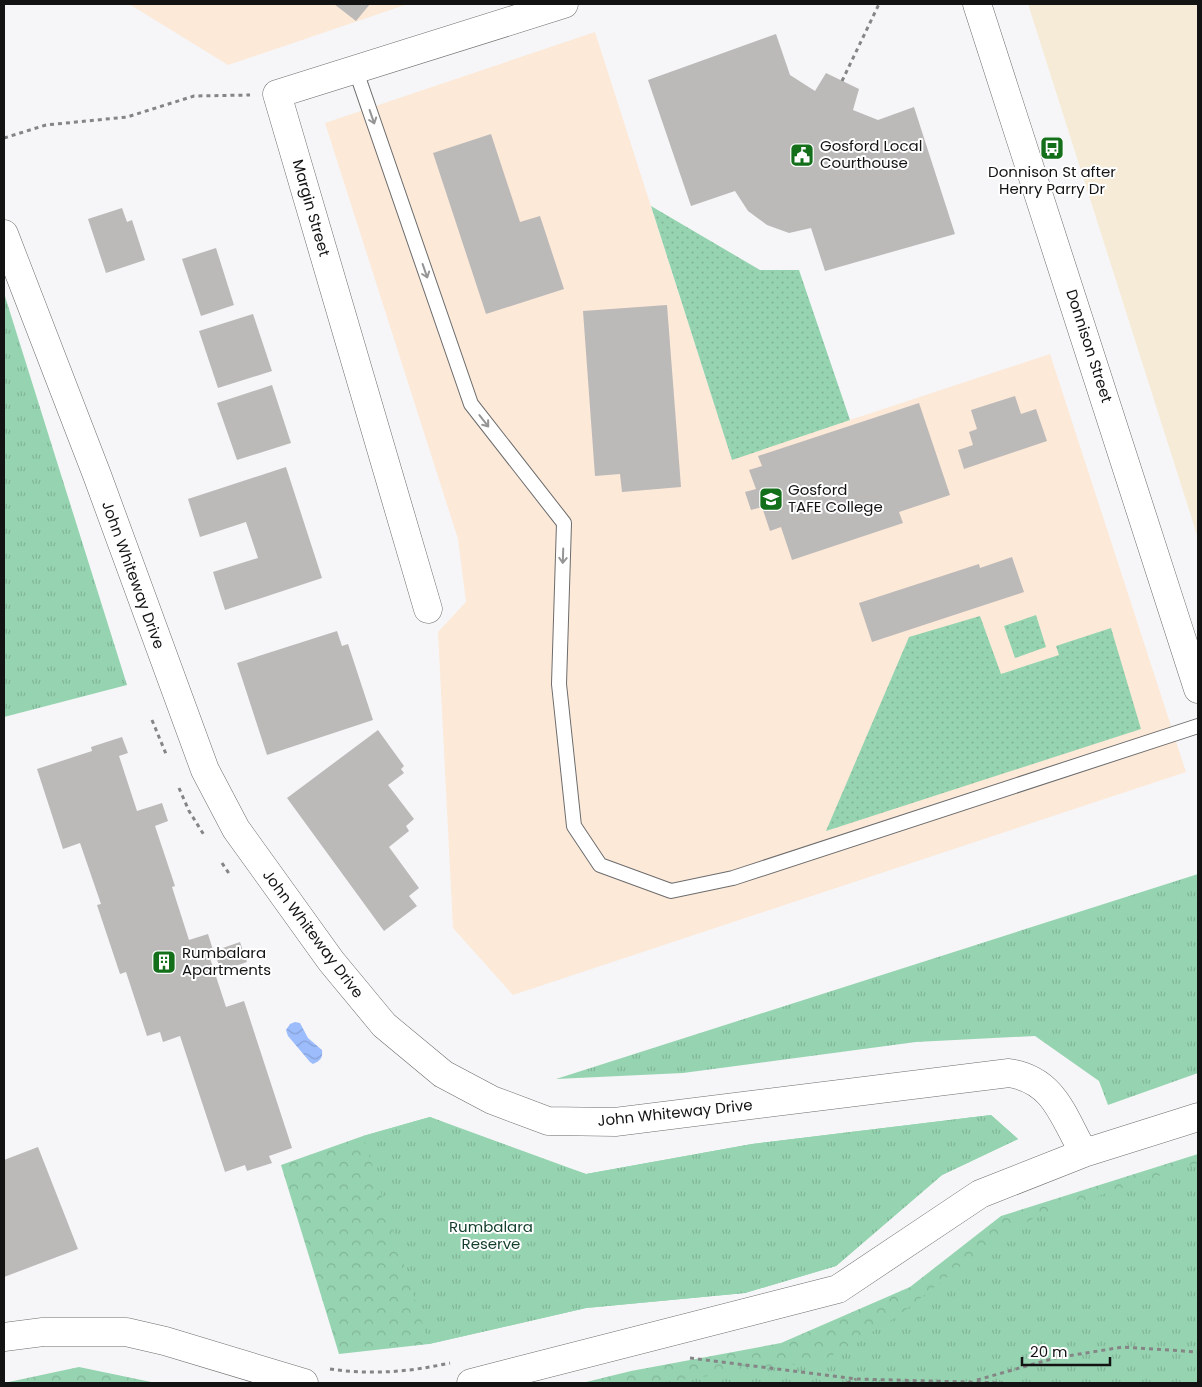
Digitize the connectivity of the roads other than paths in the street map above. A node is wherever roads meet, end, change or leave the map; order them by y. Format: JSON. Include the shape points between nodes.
{"nodes":[{"id":1,"x":564,"y":4,"type":"edge"},
{"id":2,"x":977,"y":4,"type":"edge"},
{"id":3,"x":356,"y":71,"type":"junction"},
{"id":4,"x":4,"y":234,"type":"edge"},
{"id":5,"x":428,"y":610,"type":"dead end"},
{"id":6,"x":1198,"y":689,"type":"edge"},
{"id":7,"x":1198,"y":726,"type":"edge"},
{"id":8,"x":1198,"y":1116,"type":"edge"},
{"id":9,"x":1084,"y":1153,"type":"junction"},
{"id":10,"x":4,"y":1337,"type":"edge"},
{"id":11,"x":465,"y":1372,"type":"edge"},
{"id":12,"x":304,"y":1383,"type":"edge"}],
"edges":[{"from":1,"to":3,"type":"street"},
{"from":2,"to":6,"type":"street","name":"Donnison Street"},
{"from":3,"to":5,"type":"street","name":"Margin Street","via":[[277,94]]},
{"from":3,"to":7,"type":"lane","one_way":true,"via":[[471,404],[564,523],[559,684],[574,826],[600,864],[671,891],[733,878]]},
{"from":4,"to":9,"type":"street","name":"John Whiteway Drive","via":[[205,770],[236,829],[282,896],[384,1025],[443,1074],[492,1100],[548,1122],[615,1122],[1009,1073],[1025,1075],[1049,1092]]},
{"from":8,"to":9,"type":"street"},
{"from":9,"to":11,"type":"street","via":[[980,1194],[838,1289]]},
{"from":10,"to":12,"type":"street","via":[[43,1332],[126,1332]]}]}
